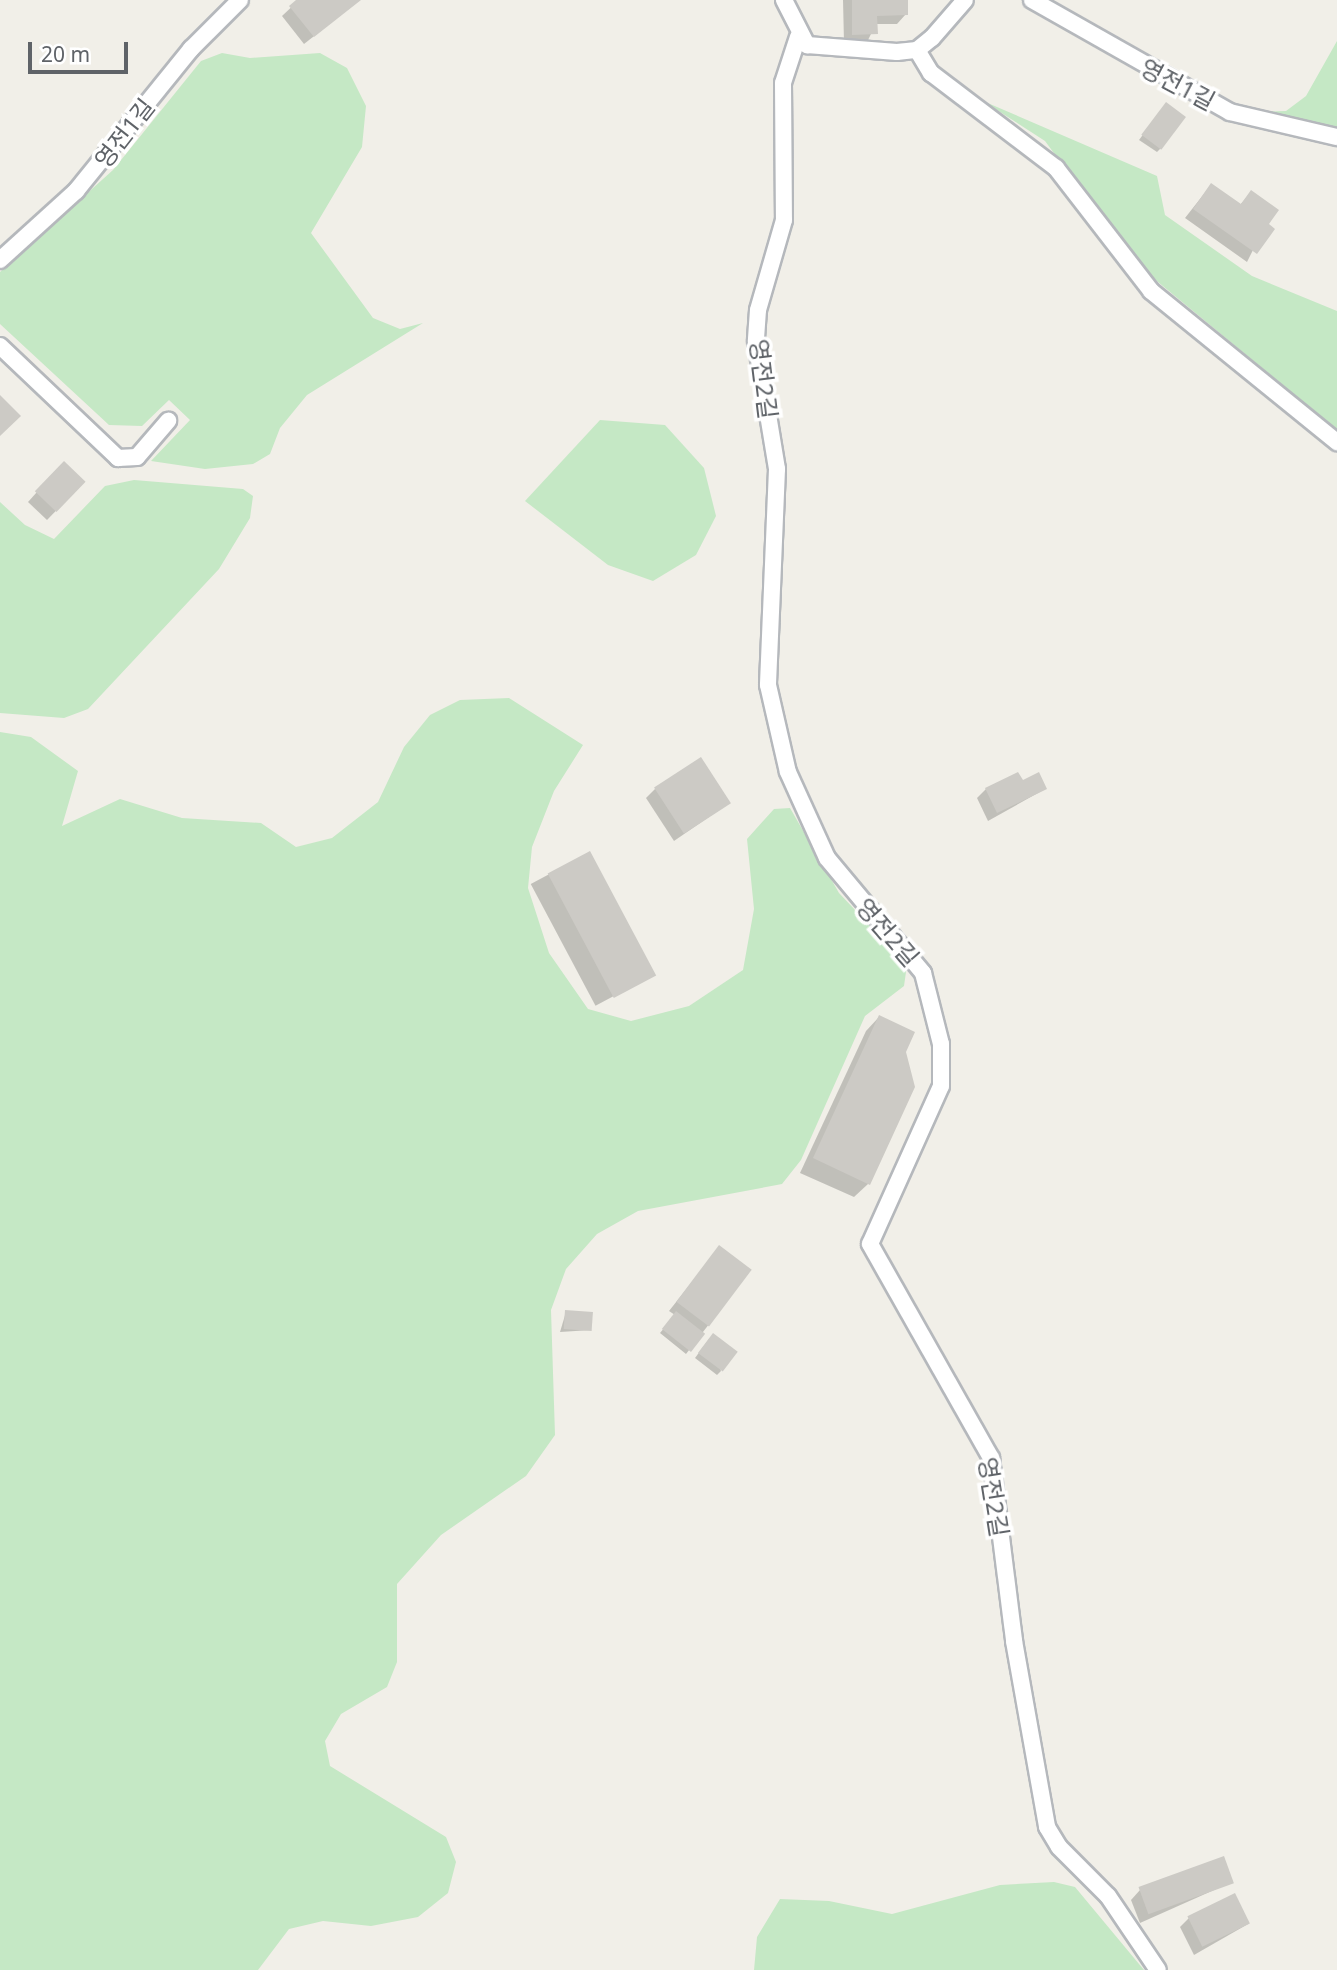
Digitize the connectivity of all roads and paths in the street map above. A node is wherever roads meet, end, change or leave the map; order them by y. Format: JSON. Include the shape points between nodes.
{"nodes":[{"id":1,"x":240,"y":0,"type":"edge"},
{"id":2,"x":784,"y":0,"type":"edge"},
{"id":3,"x":965,"y":0,"type":"edge"},
{"id":4,"x":1032,"y":0,"type":"edge"},
{"id":5,"x":798,"y":37,"type":"junction"},
{"id":6,"x":917,"y":50,"type":"junction"},
{"id":7,"x":1337,"y":137,"type":"edge"},
{"id":8,"x":0,"y":260,"type":"edge"},
{"id":9,"x":0,"y":346,"type":"edge"},
{"id":10,"x":168,"y":421,"type":"dead end"},
{"id":11,"x":1337,"y":442,"type":"edge"},
{"id":12,"x":1158,"y":1970,"type":"edge"}],
"edges":[{"from":1,"to":8,"type":"lane","name":"영전1길","via":[[191,49],[92,174]]},
{"from":2,"to":5,"type":"lane"},
{"from":3,"to":6,"type":"lane"},
{"from":4,"to":7,"type":"lane","name":"영전1길","via":[[1230,112]]},
{"from":5,"to":6,"type":"lane","via":[[819,48]]},
{"from":5,"to":12,"type":"lane","name":"영전2길","via":[[783,83],[784,220],[758,310],[756,342],[777,469],[768,685],[788,772],[827,858],[923,973],[941,1044],[941,1086],[873,1226],[870,1244],[991,1458],[1014,1641],[1047,1827],[1059,1847],[1108,1896]]},
{"from":6,"to":11,"type":"lane","via":[[930,73],[1056,168],[1151,291]]},
{"from":9,"to":10,"type":"lane","via":[[118,458],[137,457]]}]}
